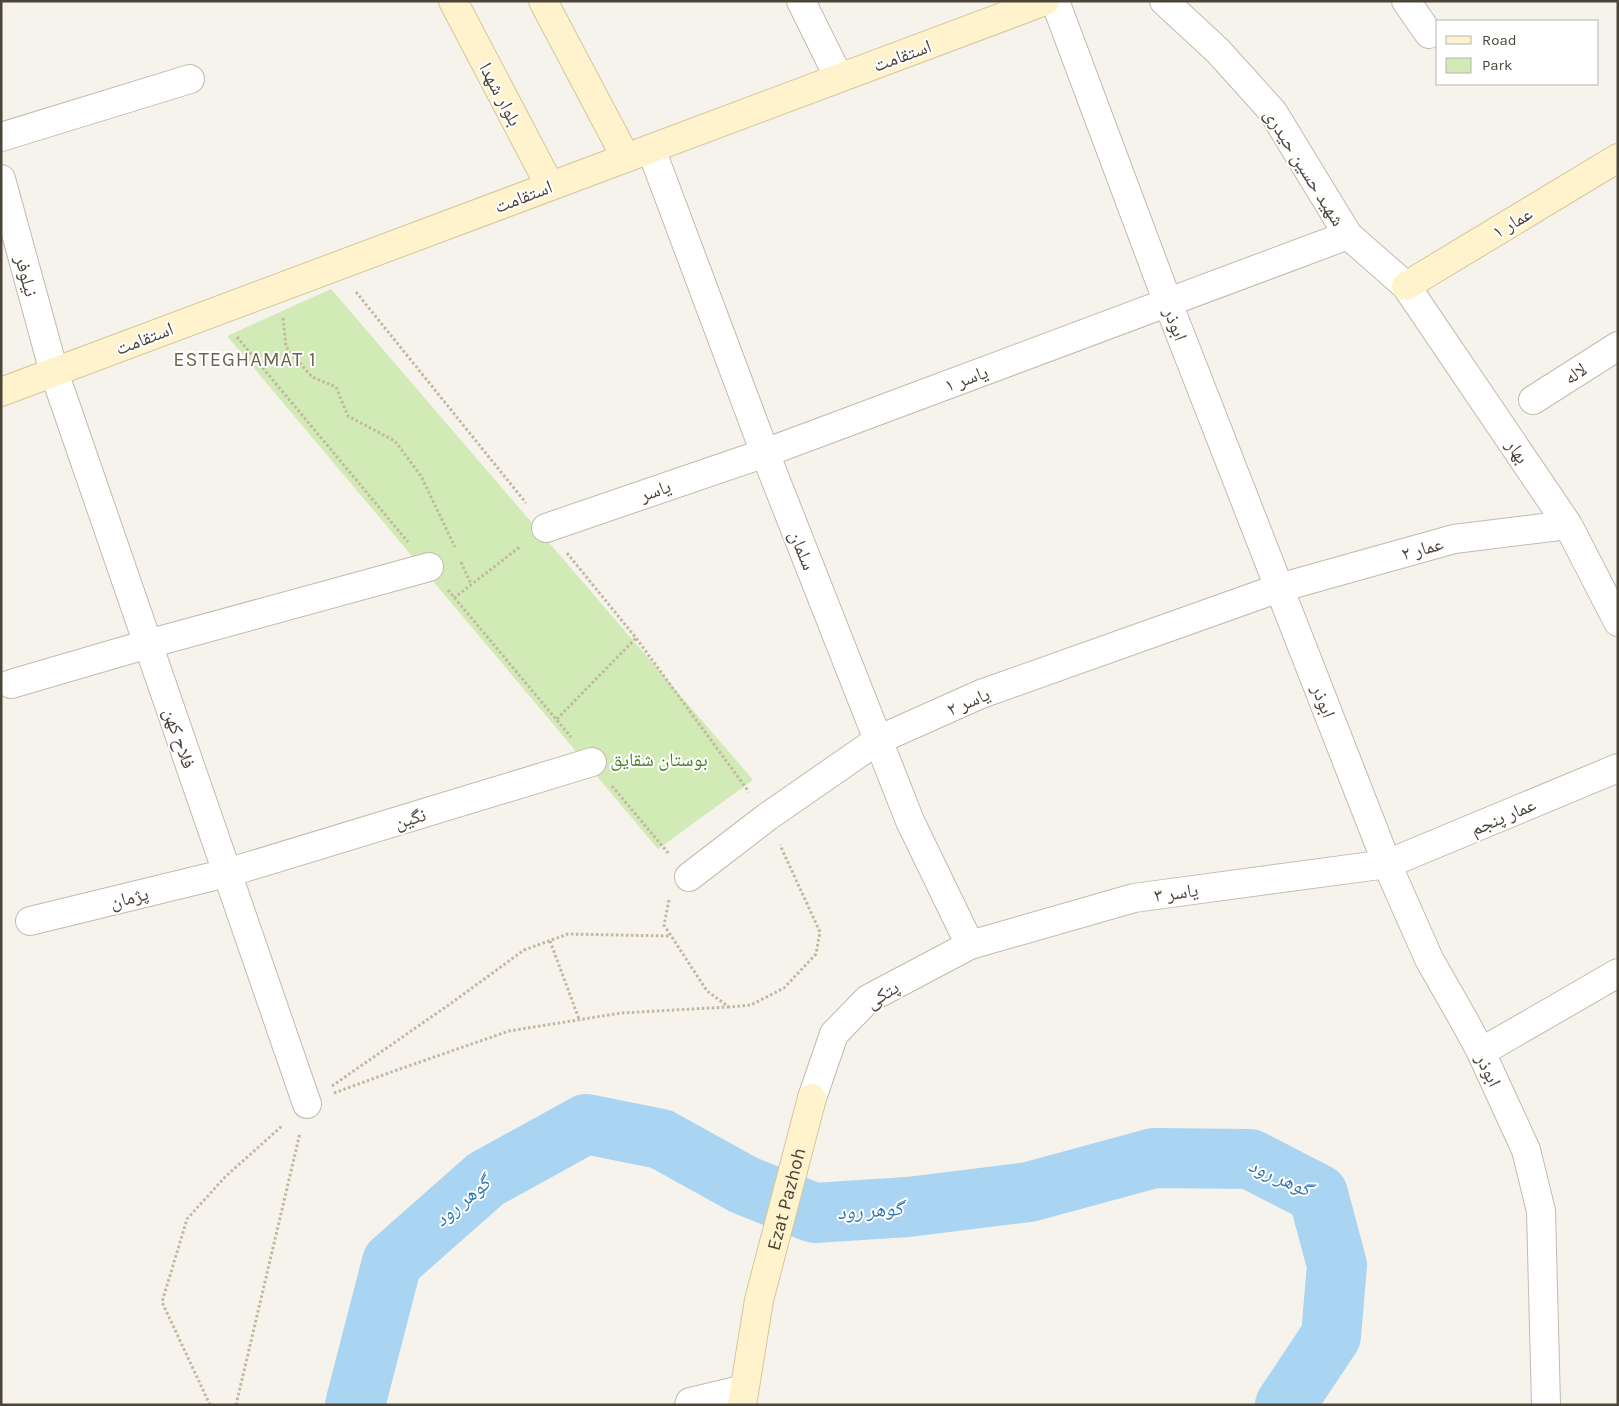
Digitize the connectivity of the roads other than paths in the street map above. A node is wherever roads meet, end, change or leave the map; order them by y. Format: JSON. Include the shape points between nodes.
{"nodes":[{"id":1,"x":453,"y":1,"type":"edge"},
{"id":2,"x":543,"y":1,"type":"edge"},
{"id":3,"x":801,"y":1,"type":"edge"},
{"id":4,"x":1045,"y":1,"type":"edge"},
{"id":5,"x":1055,"y":1,"type":"edge"},
{"id":6,"x":1164,"y":1,"type":"edge"},
{"id":7,"x":1406,"y":1,"type":"edge"},
{"id":8,"x":1429,"y":34,"type":"dead end"},
{"id":9,"x":840,"y":78,"type":"junction"},
{"id":10,"x":190,"y":79,"type":"dead end"},
{"id":11,"x":1,"y":137,"type":"edge"},
{"id":12,"x":651,"y":148,"type":"junction"},
{"id":13,"x":626,"y":158,"type":"junction"},
{"id":14,"x":1618,"y":158,"type":"edge"},
{"id":15,"x":1,"y":179,"type":"edge"},
{"id":16,"x":550,"y":186,"type":"junction"},
{"id":17,"x":1348,"y":235,"type":"junction"},
{"id":18,"x":1406,"y":286,"type":"junction"},
{"id":19,"x":1168,"y":303,"type":"junction"},
{"id":20,"x":1618,"y":346,"type":"edge"},
{"id":21,"x":54,"y":372,"type":"junction"},
{"id":22,"x":1,"y":392,"type":"edge"},
{"id":23,"x":1533,"y":400,"type":"dead end"},
{"id":24,"x":765,"y":453,"type":"junction"},
{"id":25,"x":1568,"y":524,"type":"junction"},
{"id":26,"x":546,"y":528,"type":"road end"},
{"id":27,"x":429,"y":567,"type":"road end"},
{"id":28,"x":1279,"y":588,"type":"junction"},
{"id":29,"x":1616,"y":613,"type":"edge"},
{"id":30,"x":148,"y":644,"type":"junction"},
{"id":31,"x":11,"y":684,"type":"dead end"},
{"id":32,"x":878,"y":740,"type":"junction"},
{"id":33,"x":592,"y":762,"type":"road end"},
{"id":34,"x":1618,"y":768,"type":"edge"},
{"id":35,"x":1387,"y":864,"type":"junction"},
{"id":36,"x":227,"y":873,"type":"junction"},
{"id":37,"x":689,"y":877,"type":"road end"},
{"id":38,"x":30,"y":921,"type":"dead end"},
{"id":39,"x":970,"y":946,"type":"junction"},
{"id":40,"x":1618,"y":973,"type":"edge"},
{"id":41,"x":1481,"y":1052,"type":"junction"},
{"id":42,"x":812,"y":1098,"type":"joint"},
{"id":43,"x":306,"y":1104,"type":"road end"},
{"id":44,"x":743,"y":1397,"type":"edge"},
{"id":45,"x":689,"y":1405,"type":"edge"},
{"id":46,"x":1546,"y":1405,"type":"edge"}],
"edges":[{"from":1,"to":16,"type":"main road","name":"بلوار شهدا"},
{"from":2,"to":13,"type":"main road"},
{"from":3,"to":9,"type":"street"},
{"from":4,"to":9,"type":"main road","name":"استقامت"},
{"from":5,"to":19,"type":"street","name":"ابوذر"},
{"from":6,"to":17,"type":"street","name":"شهید حسین حیدری","via":[[1218,51],[1273,112]]},
{"from":7,"to":8,"type":"street"},
{"from":9,"to":12,"type":"main road","name":"استقامت"},
{"from":10,"to":11,"type":"street"},
{"from":12,"to":13,"type":"main road","name":"استقامت"},
{"from":12,"to":24,"type":"street","name":"سلمان"},
{"from":13,"to":16,"type":"main road","name":"استقامت"},
{"from":14,"to":18,"type":"main road","name":"عمار ۱"},
{"from":15,"to":21,"type":"street","name":"نیلوفر"},
{"from":16,"to":21,"type":"main road","name":"استقامت"},
{"from":17,"to":18,"type":"street","name":"شهید حسین حیدری"},
{"from":17,"to":19,"type":"street"},
{"from":18,"to":25,"type":"street","name":"بهار"},
{"from":19,"to":24,"type":"street","name":"یاسر ۱"},
{"from":19,"to":28,"type":"street","name":"ابوذر"},
{"from":20,"to":23,"type":"street","name":"لاله"},
{"from":21,"to":22,"type":"main road","name":"استقامت"},
{"from":21,"to":30,"type":"street","name":"فلاح کهن"},
{"from":24,"to":26,"type":"street","name":"یاسر"},
{"from":24,"to":32,"type":"street","name":"سلمان"},
{"from":25,"to":28,"type":"street","name":"عمار ۲","via":[[1454,539]]},
{"from":25,"to":29,"type":"street","name":"بهار"},
{"from":27,"to":30,"type":"street"},
{"from":28,"to":32,"type":"street","name":"یاسر ۲","via":[[981,694]]},
{"from":28,"to":35,"type":"street","name":"ابوذر"},
{"from":30,"to":31,"type":"street"},
{"from":30,"to":36,"type":"street","name":"فلاح کهن"},
{"from":32,"to":37,"type":"street","name":"یاسر ۲","via":[[767,817]]},
{"from":32,"to":39,"type":"street","name":"سلمان","via":[[910,821]]},
{"from":33,"to":36,"type":"street","name":"نگین"},
{"from":34,"to":35,"type":"street","name":"عمار پنجم"},
{"from":35,"to":39,"type":"street","name":"یاسر ۳","via":[[1134,898]]},
{"from":35,"to":41,"type":"street","name":"ابوذر","via":[[1429,959]]},
{"from":36,"to":38,"type":"street","name":"پژمان"},
{"from":36,"to":43,"type":"street","name":"فلاح کهن"},
{"from":39,"to":42,"type":"street","name":"پتکی","via":[[868,999],[834,1034]]},
{"from":40,"to":41,"type":"street"},
{"from":41,"to":46,"type":"street","name":"ابوذر","via":[[1526,1150],[1541,1211]]},
{"from":42,"to":44,"type":"main road","name":"Ezat Pazhoh","via":[[759,1300]]},
{"from":44,"to":45,"type":"street","via":[[690,1402]]}]}
